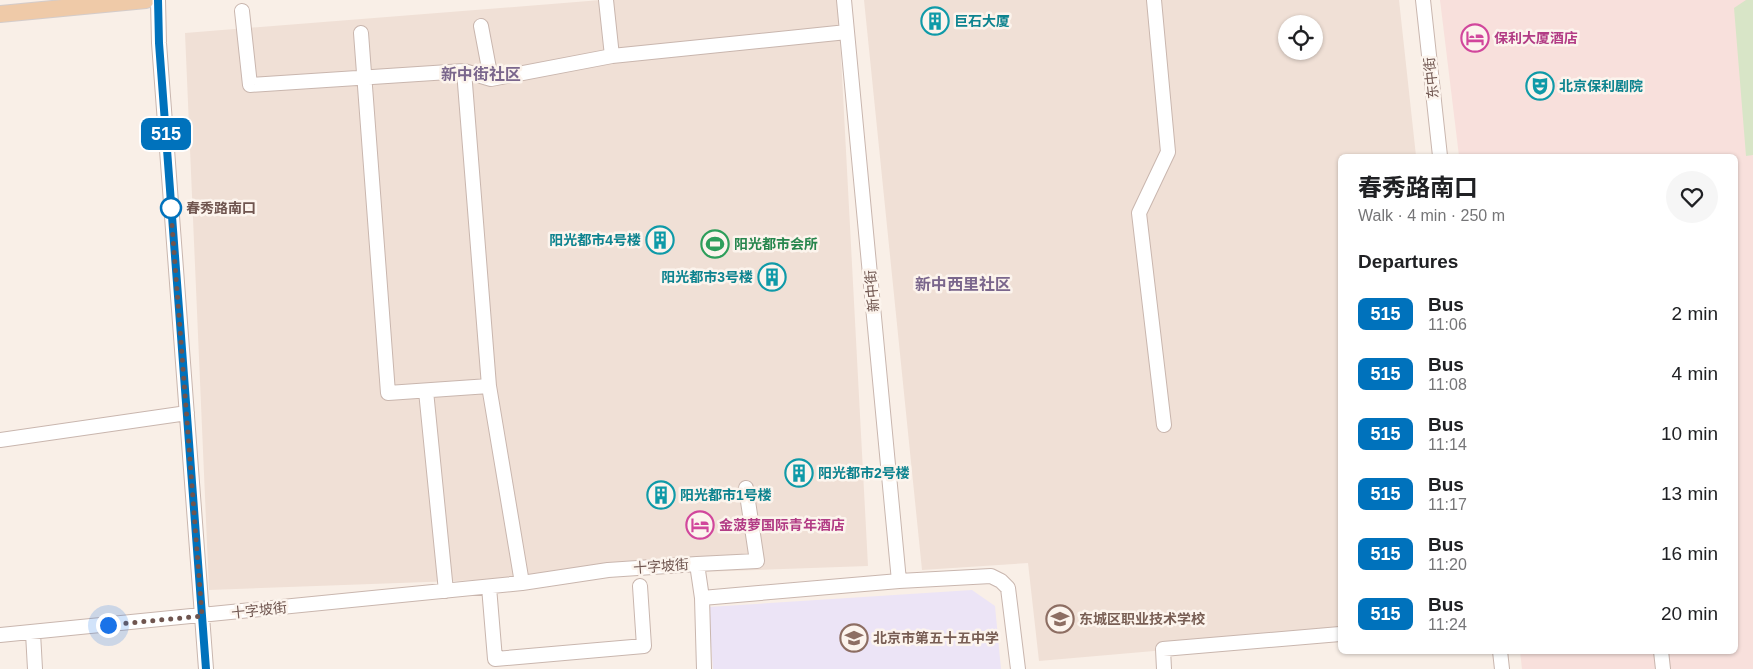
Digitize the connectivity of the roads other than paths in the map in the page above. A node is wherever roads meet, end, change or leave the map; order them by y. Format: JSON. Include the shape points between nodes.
{"nodes":[{"id":1,"x":146,"y":0,"type":"edge"},
{"id":2,"x":158,"y":0,"type":"edge"},
{"id":3,"x":606,"y":0,"type":"edge"},
{"id":4,"x":844,"y":0,"type":"edge"},
{"id":5,"x":1154,"y":0,"type":"edge"},
{"id":6,"x":1422,"y":0,"type":"edge"},
{"id":7,"x":242,"y":10,"type":"dead end"},
{"id":8,"x":0,"y":14,"type":"edge"},
{"id":9,"x":482,"y":26,"type":"dead end"},
{"id":10,"x":847,"y":32,"type":"junction"},
{"id":11,"x":361,"y":33,"type":"dead end"},
{"id":12,"x":612,"y":56,"type":"junction"},
{"id":13,"x":464,"y":71,"type":"junction"},
{"id":14,"x":365,"y":78,"type":"junction"},
{"id":15,"x":491,"y":79,"type":"junction"},
{"id":16,"x":1440,"y":154,"type":"edge"},
{"id":17,"x":489,"y":386,"type":"junction"},
{"id":18,"x":426,"y":391,"type":"junction"},
{"id":19,"x":187,"y":413,"type":"junction"},
{"id":20,"x":1164,"y":425,"type":"dead end"},
{"id":21,"x":0,"y":440,"type":"edge"},
{"id":22,"x":746,"y":488,"type":"dead end"},
{"id":23,"x":697,"y":564,"type":"junction"},
{"id":24,"x":899,"y":581,"type":"junction"},
{"id":25,"x":522,"y":583,"type":"junction"},
{"id":26,"x":640,"y":586,"type":"dead end"},
{"id":27,"x":489,"y":587,"type":"junction"},
{"id":28,"x":446,"y":591,"type":"junction"},
{"id":29,"x":702,"y":598,"type":"junction"},
{"id":30,"x":202,"y":616,"type":"junction"},
{"id":31,"x":32,"y":633,"type":"junction"},
{"id":32,"x":1338,"y":634,"type":"edge"},
{"id":33,"x":0,"y":635,"type":"edge"},
{"id":34,"x":1500,"y":654,"type":"edge"},
{"id":35,"x":1661,"y":654,"type":"edge"},
{"id":36,"x":35,"y":669,"type":"edge"},
{"id":37,"x":206,"y":669,"type":"edge"},
{"id":38,"x":704,"y":669,"type":"edge"},
{"id":39,"x":1018,"y":669,"type":"edge"},
{"id":40,"x":1164,"y":669,"type":"edge"},
{"id":41,"x":1502,"y":669,"type":"edge"},
{"id":42,"x":1663,"y":669,"type":"edge"}],
"edges":[{"from":1,"to":8,"type":"main road"},
{"from":2,"to":19,"type":"street"},
{"from":3,"to":12,"type":"street"},
{"from":4,"to":10,"type":"street","name":"新中街"},
{"from":5,"to":20,"type":"street","via":[[1168,152],[1139,213]]},
{"from":6,"to":16,"type":"street","name":"东中街"},
{"from":7,"to":14,"type":"street","via":[[250,86]]},
{"from":9,"to":15,"type":"street"},
{"from":10,"to":12,"type":"street"},
{"from":10,"to":24,"type":"street","name":"新中街"},
{"from":11,"to":14,"type":"street"},
{"from":12,"to":15,"type":"street"},
{"from":13,"to":14,"type":"street"},
{"from":13,"to":15,"type":"street"},
{"from":13,"to":17,"type":"street"},
{"from":14,"to":18,"type":"street","via":[[388,393]]},
{"from":17,"to":18,"type":"street"},
{"from":17,"to":25,"type":"street"},
{"from":18,"to":28,"type":"street"},
{"from":19,"to":21,"type":"street"},
{"from":19,"to":30,"type":"street"},
{"from":22,"to":23,"type":"street","via":[[757,561]]},
{"from":23,"to":25,"type":"street","name":"十字坡街","via":[[608,570]]},
{"from":23,"to":29,"type":"street","name":"十字坡街"},
{"from":24,"to":29,"type":"street"},
{"from":24,"to":39,"type":"street","via":[[991,576],[1001,581],[1008,588]]},
{"from":25,"to":27,"type":"street","name":"十字坡街"},
{"from":26,"to":27,"type":"street","via":[[644,646],[495,659]]},
{"from":27,"to":28,"type":"street","name":"十字坡街"},
{"from":28,"to":30,"type":"street","name":"十字坡街"},
{"from":29,"to":38,"type":"street","name":"十字坡街"},
{"from":30,"to":31,"type":"street","name":"十字坡街"},
{"from":30,"to":37,"type":"street"},
{"from":31,"to":33,"type":"street","name":"十字坡街"},
{"from":31,"to":36,"type":"street"},
{"from":32,"to":40,"type":"street","via":[[1163,649]]},
{"from":34,"to":41,"type":"street"},
{"from":35,"to":42,"type":"street"}]}
